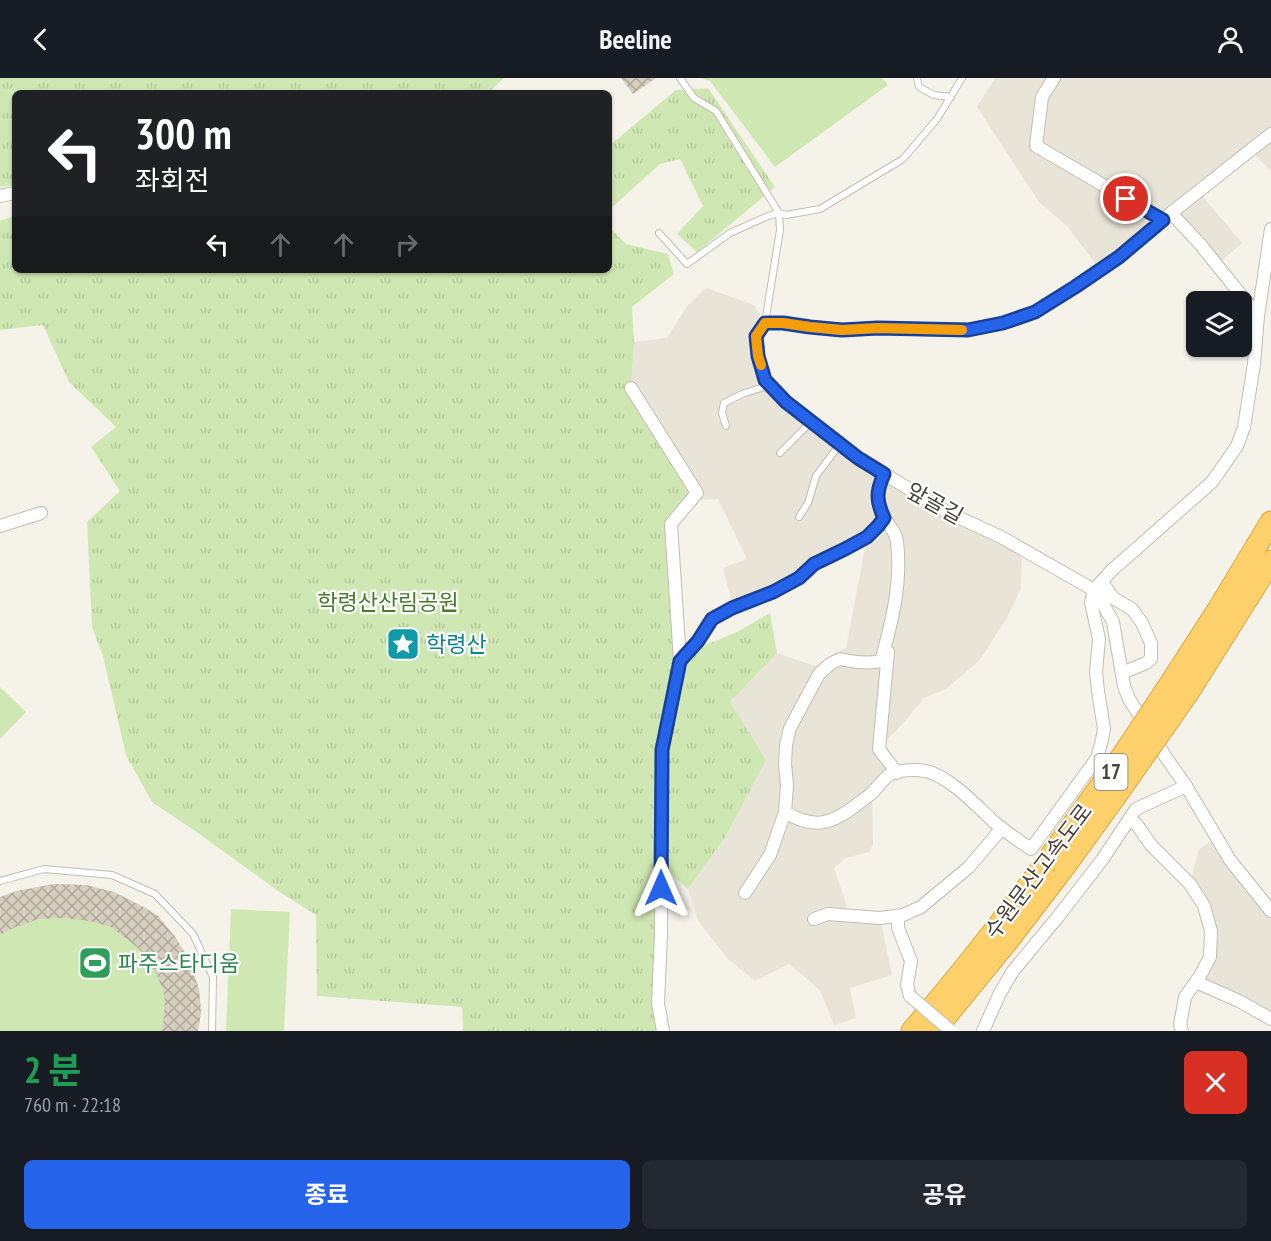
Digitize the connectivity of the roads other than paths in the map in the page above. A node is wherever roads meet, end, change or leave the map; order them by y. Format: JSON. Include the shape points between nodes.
{"nodes":[{"id":1,"x":680,"y":78,"type":"edge"},
{"id":2,"x":917,"y":78,"type":"edge"},
{"id":3,"x":962,"y":78,"type":"edge"},
{"id":4,"x":1054,"y":78,"type":"edge"},
{"id":5,"x":951,"y":97,"type":"junction"},
{"id":6,"x":1271,"y":134,"type":"edge"},
{"id":7,"x":779,"y":213,"type":"junction"},
{"id":8,"x":1167,"y":217,"type":"junction"},
{"id":9,"x":1271,"y":229,"type":"edge"},
{"id":10,"x":659,"y":233,"type":"dead end"},
{"id":11,"x":1258,"y":316,"type":"junction"},
{"id":12,"x":765,"y":323,"type":"junction"},
{"id":13,"x":770,"y":385,"type":"junction"},
{"id":14,"x":631,"y":388,"type":"dead end"},
{"id":15,"x":811,"y":422,"type":"junction"},
{"id":16,"x":726,"y":426,"type":"dead end"},
{"id":17,"x":840,"y":444,"type":"junction"},
{"id":18,"x":780,"y":453,"type":"dead end"},
{"id":19,"x":884,"y":474,"type":"junction"},
{"id":20,"x":41,"y":513,"type":"dead end"},
{"id":21,"x":799,"y":517,"type":"dead end"},
{"id":22,"x":884,"y":518,"type":"junction"},
{"id":23,"x":1271,"y":522,"type":"edge"},
{"id":24,"x":0,"y":526,"type":"edge"},
{"id":25,"x":1271,"y":561,"type":"edge"},
{"id":26,"x":1098,"y":586,"type":"junction"},
{"id":27,"x":891,"y":627,"type":"junction"},
{"id":28,"x":680,"y":661,"type":"junction"},
{"id":29,"x":1122,"y":673,"type":"junction"},
{"id":30,"x":1181,"y":685,"type":"junction"},
{"id":31,"x":897,"y":773,"type":"junction"},
{"id":32,"x":1186,"y":786,"type":"junction"},
{"id":33,"x":785,"y":812,"type":"junction"},
{"id":34,"x":1130,"y":819,"type":"junction"},
{"id":35,"x":1002,"y":828,"type":"junction"},
{"id":36,"x":0,"y":881,"type":"edge"},
{"id":37,"x":745,"y":893,"type":"dead end"},
{"id":38,"x":1271,"y":911,"type":"edge"},
{"id":39,"x":898,"y":916,"type":"junction"},
{"id":40,"x":814,"y":919,"type":"dead end"},
{"id":41,"x":1196,"y":982,"type":"junction"},
{"id":42,"x":1271,"y":1019,"type":"edge"},
{"id":43,"x":212,"y":1031,"type":"edge"},
{"id":44,"x":663,"y":1031,"type":"edge"},
{"id":45,"x":912,"y":1031,"type":"edge"},
{"id":46,"x":933,"y":1031,"type":"edge"},
{"id":47,"x":951,"y":1031,"type":"edge"},
{"id":48,"x":983,"y":1031,"type":"edge"},
{"id":49,"x":1182,"y":1031,"type":"edge"}],
"edges":[{"from":1,"to":7,"type":"lane","via":[[694,98],[716,111]]},
{"from":2,"to":5,"type":"lane","via":[[919,87],[934,95]]},
{"from":3,"to":5,"type":"lane"},
{"from":4,"to":8,"type":"street","via":[[1042,97],[1036,146]]},
{"from":5,"to":7,"type":"lane","via":[[903,159],[820,209]]},
{"from":6,"to":8,"type":"street"},
{"from":7,"to":10,"type":"lane","via":[[730,233],[687,264]]},
{"from":7,"to":12,"type":"lane","via":[[780,230]]},
{"from":8,"to":11,"type":"street","via":[[1200,244]]},
{"from":8,"to":12,"type":"street","via":[[1075,287],[1035,312],[1003,323],[968,330],[842,330]]},
{"from":9,"to":11,"type":"street"},
{"from":11,"to":26,"type":"street","via":[[1244,427],[1237,446],[1212,482]]},
{"from":12,"to":13,"type":"street","name":"앞골길","via":[[756,336],[758,356]]},
{"from":13,"to":15,"type":"street","name":"앞골길"},
{"from":13,"to":16,"type":"lane","via":[[724,403]]},
{"from":14,"to":28,"type":"street","via":[[697,493],[671,524]]},
{"from":15,"to":17,"type":"street","name":"앞골길"},
{"from":15,"to":18,"type":"lane"},
{"from":17,"to":19,"type":"street","name":"앞골길"},
{"from":17,"to":21,"type":"lane","via":[[816,476]]},
{"from":19,"to":22,"type":"street","via":[[878,504]]},
{"from":19,"to":26,"type":"street","name":"앞골길","via":[[949,513]]},
{"from":20,"to":24,"type":"street"},
{"from":22,"to":27,"type":"street","via":[[897,538]]},
{"from":22,"to":28,"type":"street","via":[[867,537],[814,564],[799,578],[712,619]]},
{"from":23,"to":30,"type":"highway","name":"수원문산고속도로","number":"17","via":[[1221,605]]},
{"from":25,"to":30,"type":"highway","name":"수원문산고속도로","number":"17"},
{"from":26,"to":29,"type":"street","name":"앞골길","via":[[1113,622]]},
{"from":26,"to":29,"type":"street","via":[[1131,609],[1151,643],[1151,659]]},
{"from":26,"to":35,"type":"street","via":[[1091,602],[1099,639],[1096,672],[1104,729],[1097,758],[1031,849]]},
{"from":27,"to":31,"type":"street","via":[[879,749]]},
{"from":27,"to":33,"type":"street","via":[[881,661],[840,659],[819,674],[790,728]]},
{"from":28,"to":44,"type":"street","via":[[662,750],[658,1004]]},
{"from":29,"to":32,"type":"street","name":"앞골길","via":[[1129,699]]},
{"from":30,"to":45,"type":"highway","name":"수원문산고속도로","number":"17","bridge":true,"via":[[1125,752],[973,959]]},
{"from":30,"to":46,"type":"highway","name":"수원문산고속도로","number":"17","bridge":true,"via":[[1115,797],[1010,938]]},
{"from":31,"to":33,"type":"street","via":[[845,814],[828,822],[815,824]]},
{"from":31,"to":35,"type":"street","via":[[924,771],[938,776]]},
{"from":32,"to":34,"type":"street","via":[[1136,809]]},
{"from":32,"to":38,"type":"street","name":"앞골길","via":[[1230,860]]},
{"from":33,"to":37,"type":"street","via":[[770,855]]},
{"from":34,"to":41,"type":"street","via":[[1190,884],[1204,906],[1211,931],[1210,957]]},
{"from":34,"to":48,"type":"street","via":[[1013,971]]},
{"from":35,"to":39,"type":"street","via":[[943,890],[921,908]]},
{"from":36,"to":43,"type":"lane","via":[[44,869],[56,870],[112,875],[155,894],[193,934],[213,977]]},
{"from":39,"to":40,"type":"street","via":[[828,914]]},
{"from":39,"to":47,"type":"street","bridge":true,"via":[[898,928],[911,961],[907,985],[910,996]]},
{"from":41,"to":42,"type":"street"},
{"from":41,"to":49,"type":"street","via":[[1185,997]]}]}
